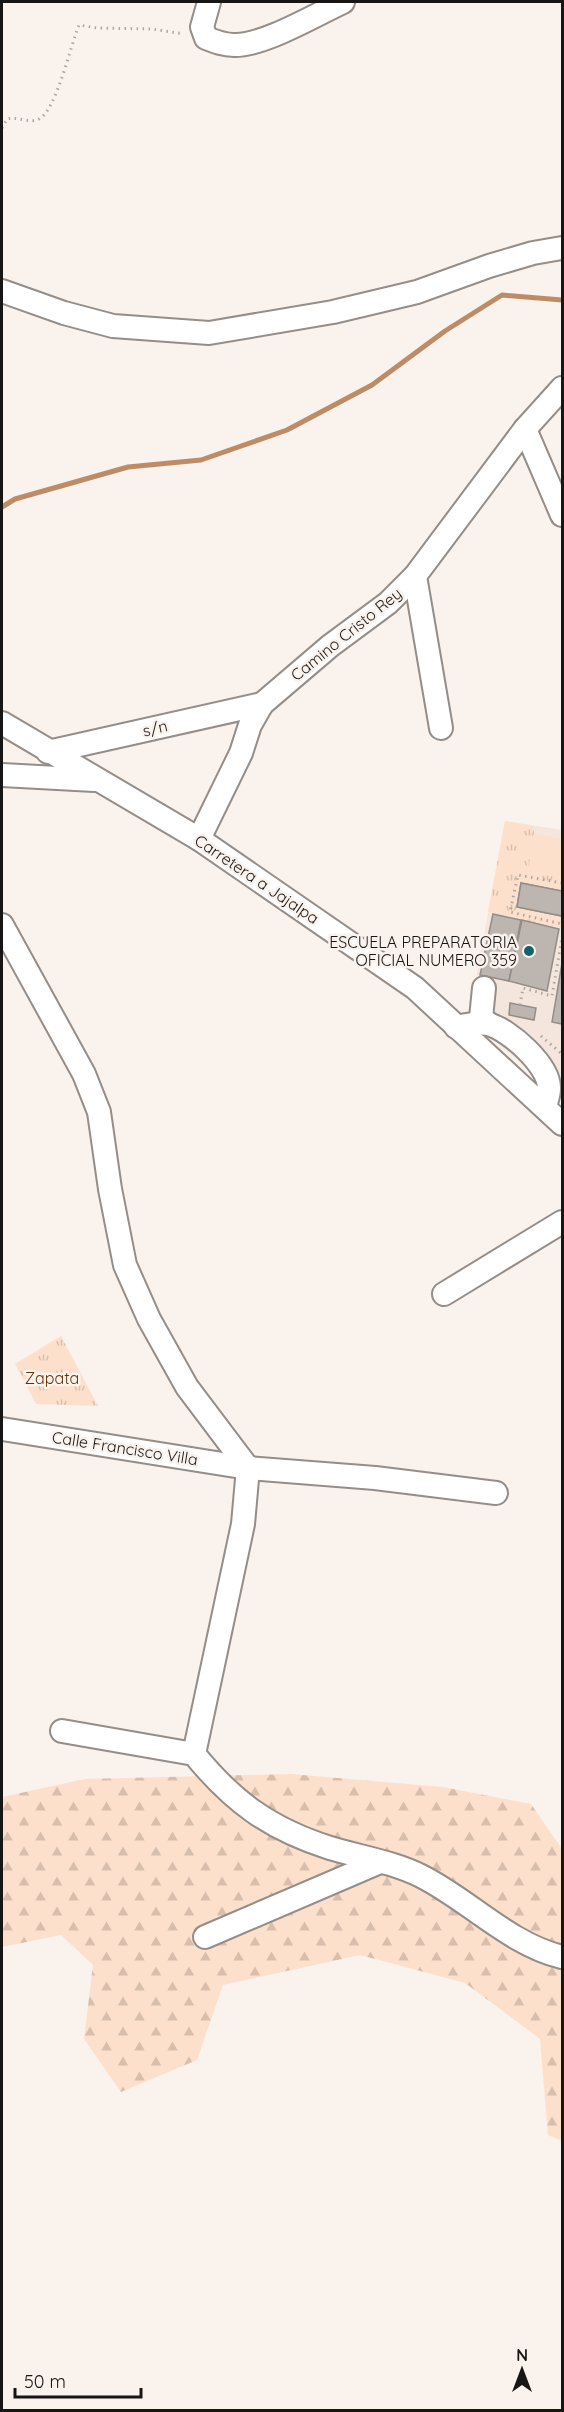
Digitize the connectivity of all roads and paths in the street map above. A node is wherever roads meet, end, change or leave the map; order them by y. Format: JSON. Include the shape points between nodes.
{"nodes":[{"id":1,"x":209,"y":2,"type":"edge"},
{"id":2,"x":343,"y":2,"type":"edge"},
{"id":3,"x":206,"y":38,"type":"junction"},
{"id":4,"x":2,"y":128,"type":"edge"},
{"id":5,"x":562,"y":248,"type":"edge"},
{"id":6,"x":2,"y":291,"type":"edge"},
{"id":7,"x":562,"y":388,"type":"edge"},
{"id":8,"x":525,"y":429,"type":"junction"},
{"id":9,"x":562,"y":515,"type":"edge"},
{"id":10,"x":415,"y":576,"type":"junction"},
{"id":11,"x":262,"y":704,"type":"junction"},
{"id":12,"x":2,"y":723,"type":"edge"},
{"id":13,"x":441,"y":728,"type":"dead end"},
{"id":14,"x":48,"y":752,"type":"junction"},
{"id":15,"x":2,"y":775,"type":"edge"},
{"id":16,"x":99,"y":781,"type":"junction"},
{"id":17,"x":200,"y":839,"type":"junction"},
{"id":18,"x":562,"y":883,"type":"edge"},
{"id":19,"x":562,"y":924,"type":"edge"},
{"id":20,"x":2,"y":926,"type":"edge"},
{"id":21,"x":562,"y":938,"type":"edge"},
{"id":22,"x":484,"y":988,"type":"dead end"},
{"id":23,"x":520,"y":1005,"type":"dead end"},
{"id":24,"x":489,"y":1024,"type":"junction"},
{"id":25,"x":456,"y":1027,"type":"junction"},
{"id":26,"x":553,"y":1061,"type":"dead end"},
{"id":27,"x":547,"y":1098,"type":"junction"},
{"id":28,"x":562,"y":1124,"type":"edge"},
{"id":29,"x":562,"y":1222,"type":"edge"},
{"id":30,"x":444,"y":1294,"type":"dead end"},
{"id":31,"x":2,"y":1429,"type":"edge"},
{"id":32,"x":248,"y":1468,"type":"junction"},
{"id":33,"x":496,"y":1493,"type":"dead end"},
{"id":34,"x":62,"y":1731,"type":"dead end"},
{"id":35,"x":194,"y":1754,"type":"junction"},
{"id":36,"x":380,"y":1862,"type":"junction"},
{"id":37,"x":205,"y":1937,"type":"dead end"},
{"id":38,"x":562,"y":1957,"type":"edge"}],
"edges":[{"from":1,"to":3,"type":"street","via":[[202,27]]},
{"from":2,"to":3,"type":"street","via":[[258,42],[236,46]]},
{"from":3,"to":4,"type":"path","via":[[152,29],[79,25],[51,107],[39,119],[7,119]]},
{"from":5,"to":6,"type":"street","via":[[489,266],[406,295],[209,333],[113,327]]},
{"from":7,"to":8,"type":"street","name":"Camino Cristo Rey"},
{"from":8,"to":9,"type":"street"},
{"from":8,"to":10,"type":"street","name":"Camino Cristo Rey"},
{"from":10,"to":11,"type":"street","name":"Camino Cristo Rey","via":[[388,603]]},
{"from":10,"to":13,"type":"street"},
{"from":11,"to":14,"type":"street","name":"s/n"},
{"from":11,"to":17,"type":"street","name":"Camino Cristo Rey"},
{"from":12,"to":14,"type":"street"},
{"from":14,"to":16,"type":"street"},
{"from":15,"to":16,"type":"street","name":"Carretera a Jajalpa"},
{"from":16,"to":17,"type":"street","name":"Carretera a Jajalpa"},
{"from":17,"to":25,"type":"street","name":"Carretera a Jajalpa","via":[[415,988]]},
{"from":18,"to":19,"type":"path","via":[[518,875],[510,912]]},
{"from":20,"to":32,"type":"street","via":[[84,1074],[99,1112],[125,1266],[149,1319],[187,1387]]},
{"from":21,"to":23,"type":"path","via":[[552,996],[523,988]]},
{"from":22,"to":24,"type":"street","via":[[480,1018]]},
{"from":24,"to":25,"type":"street"},
{"from":24,"to":27,"type":"street","via":[[511,1036],[543,1070]]},
{"from":25,"to":27,"type":"street","name":"Carretera a Jajalpa"},
{"from":26,"to":27,"type":"street"},
{"from":27,"to":28,"type":"street","name":"Carretera a Jajalpa"},
{"from":29,"to":30,"type":"street"},
{"from":31,"to":32,"type":"street","name":"Calle Francisco Villa"},
{"from":32,"to":33,"type":"street","name":"Calle Francisco Villa"},
{"from":32,"to":35,"type":"street","via":[[243,1524]]},
{"from":34,"to":35,"type":"street"},
{"from":35,"to":36,"type":"street","via":[[216,1782],[253,1812],[285,1831]]},
{"from":36,"to":37,"type":"street"},
{"from":36,"to":38,"type":"street","via":[[419,1875],[515,1937]]}]}
